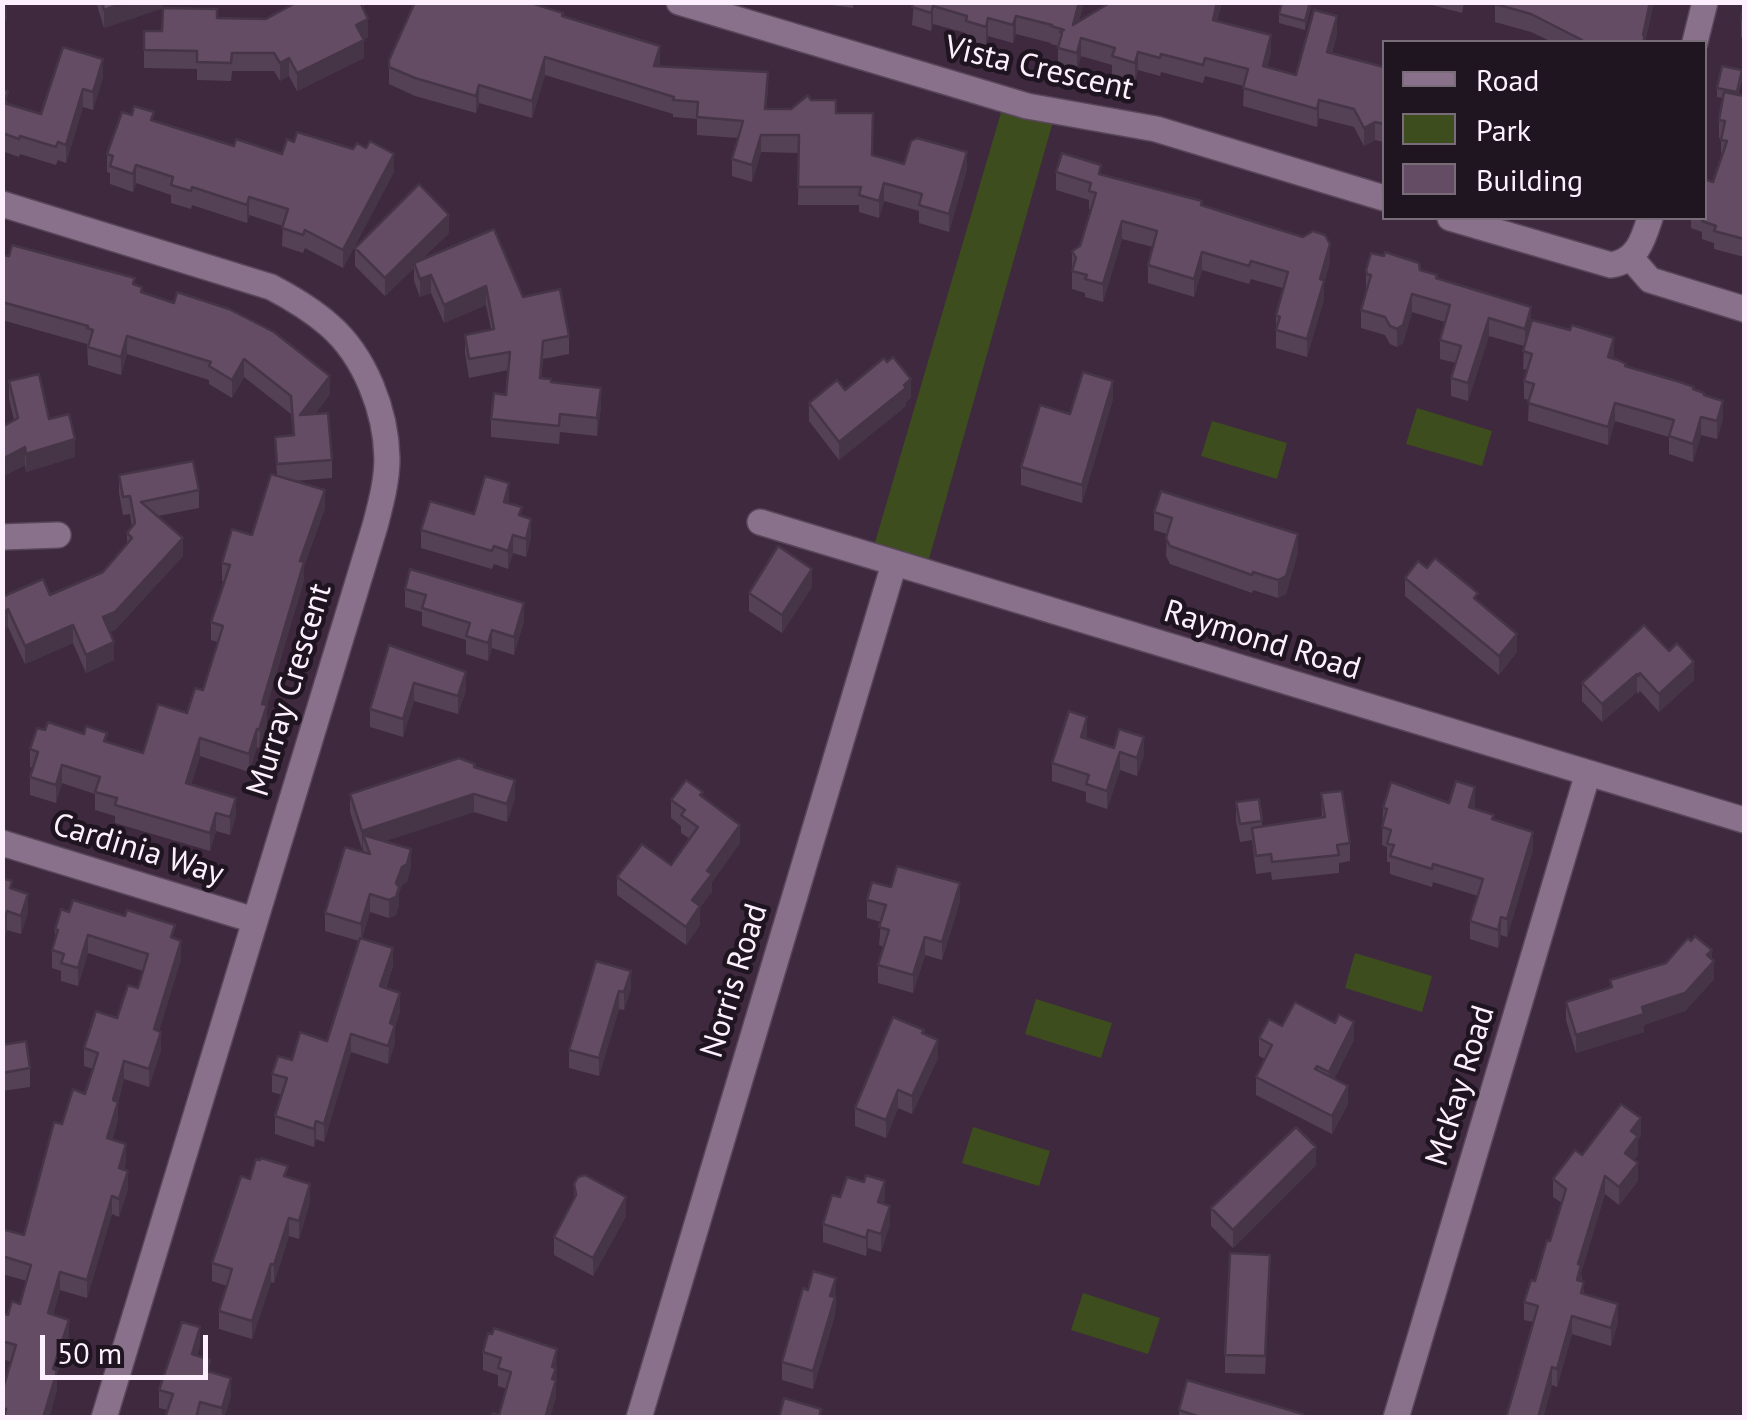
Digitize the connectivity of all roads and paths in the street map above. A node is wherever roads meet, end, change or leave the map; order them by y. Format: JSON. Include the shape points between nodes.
{"nodes":[{"id":1,"x":679,"y":2,"type":"edge"},
{"id":2,"x":1705,"y":2,"type":"edge"},
{"id":3,"x":1696,"y":40,"type":"edge"},
{"id":4,"x":1382,"y":197,"type":"edge"},
{"id":5,"x":2,"y":204,"type":"edge"},
{"id":6,"x":1457,"y":220,"type":"edge"},
{"id":7,"x":1649,"y":220,"type":"edge"},
{"id":8,"x":1630,"y":257,"type":"junction"},
{"id":9,"x":1744,"y":309,"type":"edge"},
{"id":10,"x":760,"y":522,"type":"dead end"},
{"id":11,"x":58,"y":535,"type":"dead end"},
{"id":12,"x":2,"y":537,"type":"edge"},
{"id":13,"x":894,"y":564,"type":"junction"},
{"id":14,"x":1588,"y":773,"type":"junction"},
{"id":15,"x":1744,"y":820,"type":"edge"},
{"id":16,"x":2,"y":842,"type":"edge"},
{"id":17,"x":254,"y":920,"type":"junction"},
{"id":18,"x":104,"y":1418,"type":"edge"},
{"id":19,"x":638,"y":1418,"type":"edge"},
{"id":20,"x":1396,"y":1418,"type":"edge"}],
"edges":[{"from":1,"to":4,"type":"street","name":"Vista Crescent","via":[[1027,106],[1156,130]]},
{"from":2,"to":3,"type":"street"},
{"from":5,"to":17,"type":"street","name":"Murray Crescent","via":[[298,301],[352,351],[376,400],[387,456],[384,492]]},
{"from":6,"to":8,"type":"street","via":[[1600,262],[1621,264]]},
{"from":7,"to":8,"type":"street"},
{"from":8,"to":9,"type":"street","via":[[1650,280]]},
{"from":10,"to":13,"type":"street","name":"Raymond Road"},
{"from":11,"to":12,"type":"street"},
{"from":13,"to":14,"type":"street","name":"Raymond Road"},
{"from":13,"to":19,"type":"street","name":"Norris Road"},
{"from":14,"to":15,"type":"street","name":"Raymond Road"},
{"from":14,"to":20,"type":"street","name":"McKay Road"},
{"from":16,"to":17,"type":"street","name":"Cardinia Way"},
{"from":17,"to":18,"type":"street","name":"Murray Crescent"}]}
